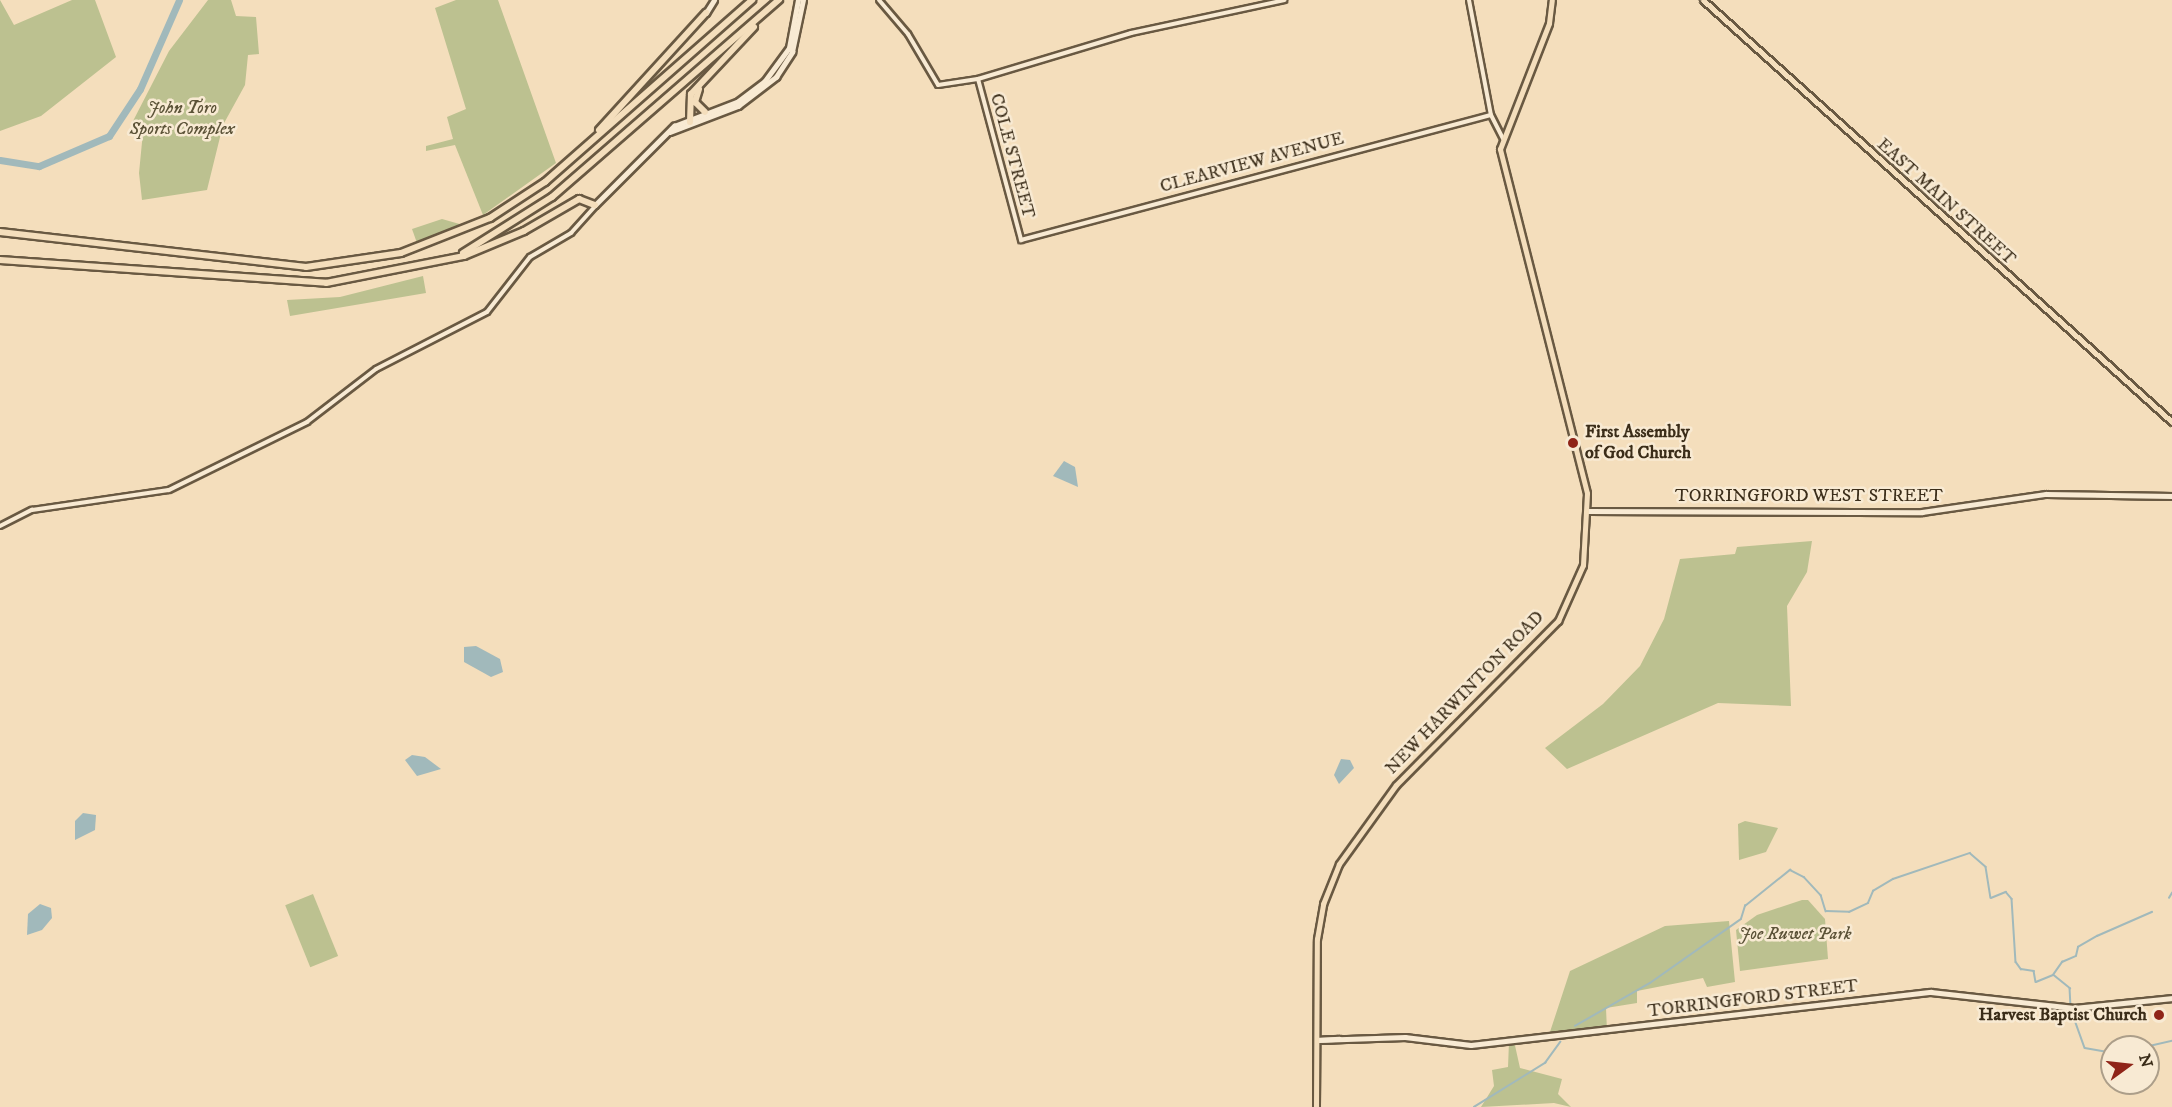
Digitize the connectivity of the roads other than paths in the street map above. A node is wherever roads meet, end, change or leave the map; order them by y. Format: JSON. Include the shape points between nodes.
{"nodes":[{"id":1,"x":714,"y":0,"type":"edge"},
{"id":2,"x":752,"y":0,"type":"edge"},
{"id":3,"x":779,"y":0,"type":"edge"},
{"id":4,"x":798,"y":0,"type":"edge"},
{"id":5,"x":803,"y":0,"type":"edge"},
{"id":6,"x":879,"y":0,"type":"edge"},
{"id":7,"x":1285,"y":0,"type":"edge"},
{"id":8,"x":1469,"y":0,"type":"edge"},
{"id":9,"x":1552,"y":0,"type":"edge"},
{"id":10,"x":1703,"y":0,"type":"edge"},
{"id":11,"x":772,"y":6,"type":"junction"},
{"id":12,"x":706,"y":13,"type":"joint"},
{"id":13,"x":978,"y":79,"type":"junction"},
{"id":14,"x":702,"y":83,"type":"junction"},
{"id":15,"x":705,"y":112,"type":"junction"},
{"id":16,"x":1491,"y":115,"type":"junction"},
{"id":17,"x":689,"y":120,"type":"junction"},
{"id":18,"x":1503,"y":139,"type":"junction"},
{"id":19,"x":572,"y":159,"type":"junction"},
{"id":20,"x":596,"y":205,"type":"junction"},
{"id":21,"x":0,"y":232,"type":"edge"},
{"id":22,"x":1021,"y":240,"type":"joint"},
{"id":23,"x":0,"y":260,"type":"edge"},
{"id":24,"x":435,"y":264,"type":"junction"},
{"id":25,"x":2172,"y":422,"type":"edge"},
{"id":26,"x":2172,"y":496,"type":"edge"},
{"id":27,"x":1588,"y":511,"type":"junction"},
{"id":28,"x":0,"y":526,"type":"edge"},
{"id":29,"x":2172,"y":998,"type":"edge"},
{"id":30,"x":1317,"y":1040,"type":"junction"},
{"id":31,"x":1316,"y":1107,"type":"edge"}],
"edges":[{"from":1,"to":12,"type":"main road"},
{"from":2,"to":19,"type":"highway"},
{"from":3,"to":11,"type":"highway"},
{"from":4,"to":15,"type":"main road","via":[[789,48],[773,72],[747,97]]},
{"from":5,"to":17,"type":"main road","via":[[792,52],[776,77],[738,106]]},
{"from":6,"to":13,"type":"street","via":[[908,34],[938,85]]},
{"from":7,"to":13,"type":"street","via":[[1131,33]]},
{"from":8,"to":16,"type":"street"},
{"from":9,"to":18,"type":"main road","name":"NEW HARWINTON ROAD","via":[[1550,23]]},
{"from":10,"to":25,"type":"main road","name":"EAST MAIN STREET"},
{"from":11,"to":14,"type":"highway"},
{"from":11,"to":24,"type":"highway","via":[[552,197],[488,240]]},
{"from":12,"to":19,"type":"highway"},
{"from":13,"to":22,"type":"street","name":"COLE STREET"},
{"from":14,"to":15,"type":"highway","via":[[695,102]]},
{"from":14,"to":17,"type":"highway","via":[[689,100]]},
{"from":15,"to":17,"type":"main road"},
{"from":16,"to":18,"type":"street"},
{"from":16,"to":22,"type":"street","name":"CLEARVIEW AVENUE"},
{"from":17,"to":20,"type":"main road","via":[[669,132]]},
{"from":18,"to":27,"type":"main road","name":"NEW HARWINTON ROAD","via":[[1502,151],[1538,310],[1567,401]]},
{"from":19,"to":21,"type":"highway","via":[[516,202],[459,233],[401,253],[336,266],[271,264]]},
{"from":20,"to":24,"type":"highway","via":[[579,199],[524,231]]},
{"from":20,"to":28,"type":"street","via":[[570,233],[512,275],[488,312],[376,369],[307,422],[169,490],[32,510]]},
{"from":23,"to":24,"type":"highway","via":[[292,283],[362,279]]},
{"from":26,"to":27,"type":"main road","name":"TORRINGFORD WEST STREET","via":[[2046,494],[1922,512]]},
{"from":27,"to":30,"type":"main road","name":"NEW HARWINTON ROAD","via":[[1583,565],[1558,621],[1396,785],[1339,864],[1323,904],[1317,939]]},
{"from":29,"to":30,"type":"main road","name":"TORRINGFORD STREET","via":[[2071,1008],[1930,992],[1474,1045],[1448,1046],[1412,1037]]},
{"from":30,"to":31,"type":"main road","name":"NEW HARWINTON ROAD"}]}
